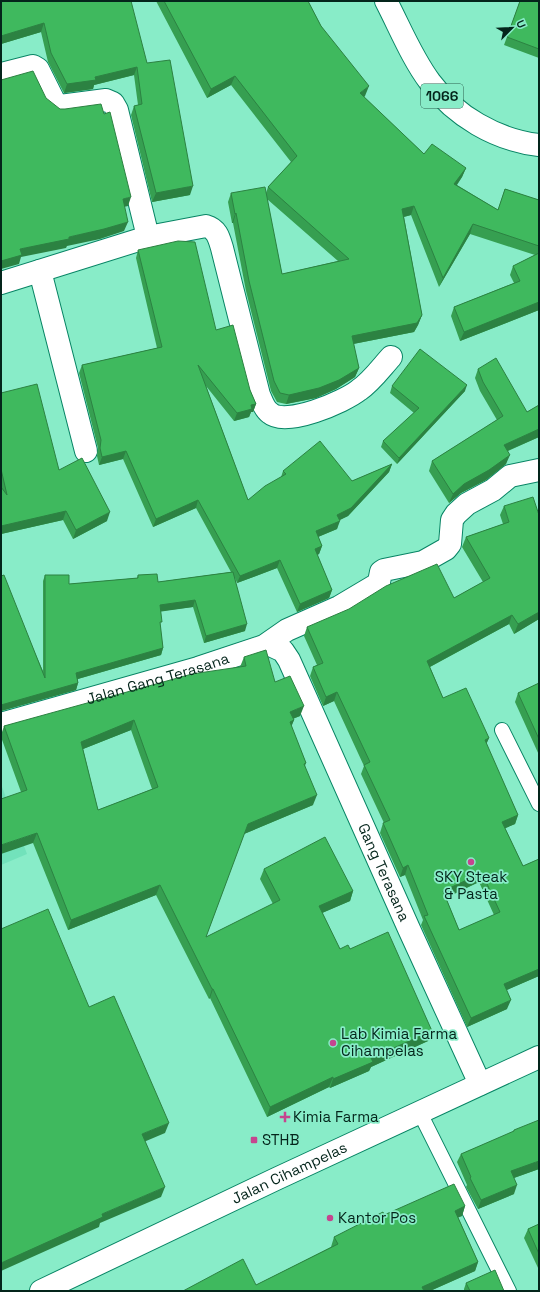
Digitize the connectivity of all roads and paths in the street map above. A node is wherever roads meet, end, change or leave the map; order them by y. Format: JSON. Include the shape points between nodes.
{"nodes":[{"id":1,"x":386,"y":1,"type":"edge"},
{"id":2,"x":1,"y":74,"type":"edge"},
{"id":3,"x":539,"y":145,"type":"edge"},
{"id":4,"x":148,"y":237,"type":"junction"},
{"id":5,"x":40,"y":271,"type":"junction"},
{"id":6,"x":1,"y":283,"type":"edge"},
{"id":7,"x":391,"y":357,"type":"dead end"},
{"id":8,"x":86,"y":452,"type":"dead end"},
{"id":9,"x":539,"y":470,"type":"edge"},
{"id":10,"x":268,"y":644,"type":"junction"},
{"id":11,"x":10,"y":721,"type":"edge"},
{"id":12,"x":502,"y":730,"type":"dead end"},
{"id":13,"x":539,"y":804,"type":"edge"},
{"id":14,"x":539,"y":1058,"type":"edge"},
{"id":15,"x":480,"y":1084,"type":"junction"},
{"id":16,"x":420,"y":1112,"type":"junction"},
{"id":17,"x":40,"y":1291,"type":"edge"},
{"id":18,"x":509,"y":1291,"type":"edge"}],
"edges":[{"from":1,"to":3,"type":"street","number":"1066","via":[[419,66],[429,82],[452,107],[499,135]]},
{"from":2,"to":4,"type":"street","via":[[33,66],[38,68],[54,101],[60,106],[106,100],[113,103]]},
{"from":4,"to":5,"type":"street"},
{"from":4,"to":7,"type":"street","via":[[206,226],[216,232],[259,395],[270,414],[280,417],[310,413],[342,401],[359,390]]},
{"from":5,"to":6,"type":"street"},
{"from":5,"to":8,"type":"street"},
{"from":9,"to":10,"type":"street","name":"Jalan Gang Terasana","via":[[510,476],[493,490],[467,504],[452,520],[450,544],[446,549],[423,562],[384,570],[376,585],[339,608],[287,630]]},
{"from":10,"to":11,"type":"street","name":"Jalan Gang Terasana","via":[[198,668]]},
{"from":10,"to":15,"type":"street","name":"Gang Terasana","via":[[283,651],[289,660]]},
{"from":12,"to":13,"type":"lane"},
{"from":14,"to":15,"type":"street","name":"Jalan Cihampelas"},
{"from":15,"to":16,"type":"street","name":"Jalan Cihampelas"},
{"from":16,"to":17,"type":"street","name":"Jalan Cihampelas"},
{"from":16,"to":18,"type":"lane"}]}
